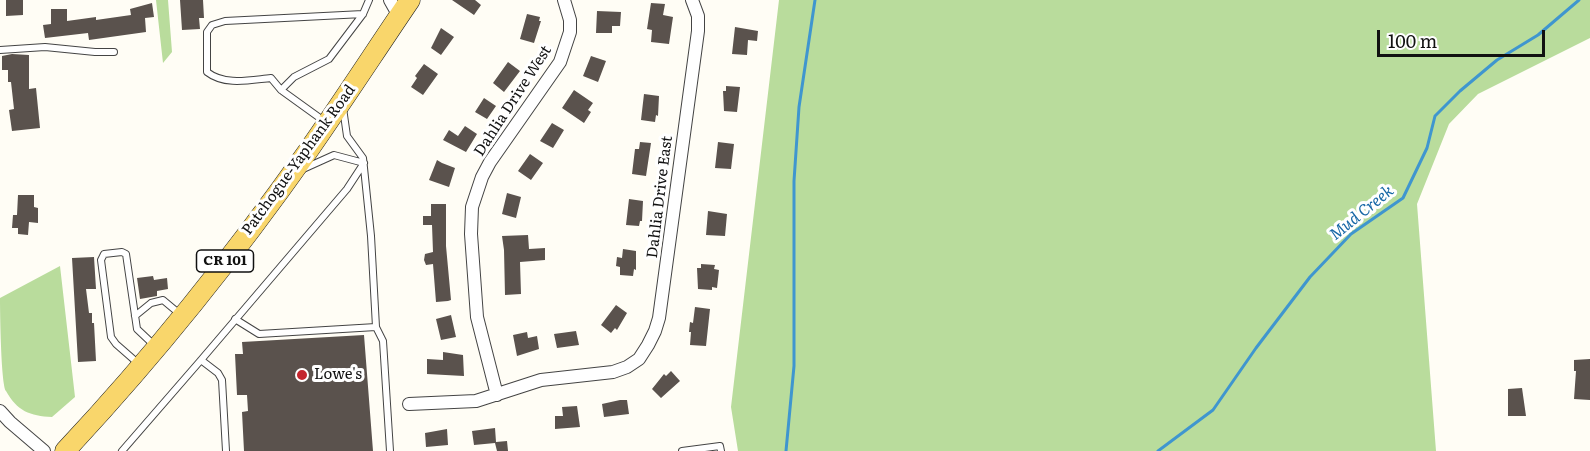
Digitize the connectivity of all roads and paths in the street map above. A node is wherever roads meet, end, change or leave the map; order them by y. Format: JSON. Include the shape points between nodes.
{"nodes":[{"id":1,"x":369,"y":0,"type":"edge"},
{"id":2,"x":564,"y":0,"type":"edge"},
{"id":3,"x":693,"y":0,"type":"edge"},
{"id":4,"x":400,"y":5,"type":"edge"},
{"id":5,"x":363,"y":14,"type":"junction"},
{"id":6,"x":0,"y":50,"type":"edge"},
{"id":7,"x":114,"y":52,"type":"dead end"},
{"id":8,"x":281,"y":90,"type":"junction"},
{"id":9,"x":342,"y":102,"type":"junction"},
{"id":10,"x":327,"y":124,"type":"junction"},
{"id":11,"x":364,"y":163,"type":"junction"},
{"id":12,"x":291,"y":175,"type":"junction"},
{"id":13,"x":182,"y":315,"type":"junction"},
{"id":14,"x":135,"y":316,"type":"junction"},
{"id":15,"x":235,"y":319,"type":"junction"},
{"id":16,"x":376,"y":327,"type":"junction"},
{"id":17,"x":156,"y":347,"type":"junction"},
{"id":18,"x":201,"y":360,"type":"junction"},
{"id":19,"x":140,"y":365,"type":"junction"},
{"id":20,"x":497,"y":395,"type":"junction"},
{"id":21,"x":409,"y":405,"type":"dead end"},
{"id":22,"x":0,"y":411,"type":"edge"},
{"id":23,"x":44,"y":451,"type":"edge"},
{"id":24,"x":65,"y":451,"type":"edge"},
{"id":25,"x":122,"y":451,"type":"edge"},
{"id":26,"x":226,"y":451,"type":"edge"},
{"id":27,"x":390,"y":451,"type":"edge"},
{"id":28,"x":682,"y":451,"type":"edge"},
{"id":29,"x":721,"y":451,"type":"edge"}],
"edges":[{"from":1,"to":5,"type":"lane"},
{"from":2,"to":20,"type":"street","name":"Dahlia Drive West","via":[[570,32],[560,62],[490,162],[472,207],[477,317]]},
{"from":3,"to":20,"type":"street","name":"Dahlia Drive East","via":[[698,16],[695,51],[656,331],[639,359],[627,367],[542,380]]},
{"from":4,"to":9,"type":"main road","name":"Patchogue-Yaphank Road","number":"CR 101"},
{"from":5,"to":8,"type":"lane","via":[[329,59],[294,77]]},
{"from":5,"to":8,"type":"lane","via":[[225,21],[212,25],[207,32],[207,72],[228,81],[271,78]]},
{"from":6,"to":7,"type":"lane","via":[[45,47]]},
{"from":8,"to":10,"type":"lane"},
{"from":9,"to":10,"type":"main road","name":"Patchogue-Yaphank Road","number":"CR 101"},
{"from":9,"to":11,"type":"lane","via":[[347,136]]},
{"from":10,"to":12,"type":"main road","name":"Patchogue-Yaphank Road","number":"CR 101"},
{"from":11,"to":12,"type":"lane","via":[[340,155],[329,156]]},
{"from":11,"to":15,"type":"lane","via":[[347,189]]},
{"from":11,"to":16,"type":"lane"},
{"from":12,"to":13,"type":"main road","name":"Patchogue-Yaphank Road","number":"CR 101"},
{"from":13,"to":14,"type":"lane","via":[[163,300],[151,303]]},
{"from":13,"to":17,"type":"main road","name":"Patchogue-Yaphank Road","number":"CR 101"},
{"from":14,"to":17,"type":"lane","via":[[139,332]]},
{"from":14,"to":19,"type":"lane","via":[[126,254],[104,254],[101,260],[111,337]]},
{"from":15,"to":16,"type":"lane","via":[[259,334]]},
{"from":15,"to":18,"type":"lane"},
{"from":16,"to":27,"type":"lane","via":[[383,341]]},
{"from":17,"to":19,"type":"main road","name":"Patchogue-Yaphank Road","number":"CR 101"},
{"from":18,"to":25,"type":"lane"},
{"from":18,"to":26,"type":"lane","via":[[222,380]]},
{"from":19,"to":24,"type":"main road","name":"Patchogue-Yaphank Road","number":"CR 101"},
{"from":20,"to":21,"type":"street","via":[[476,401]]},
{"from":22,"to":23,"type":"street"},
{"from":28,"to":29,"type":"lane","via":[[720,446]]}]}
